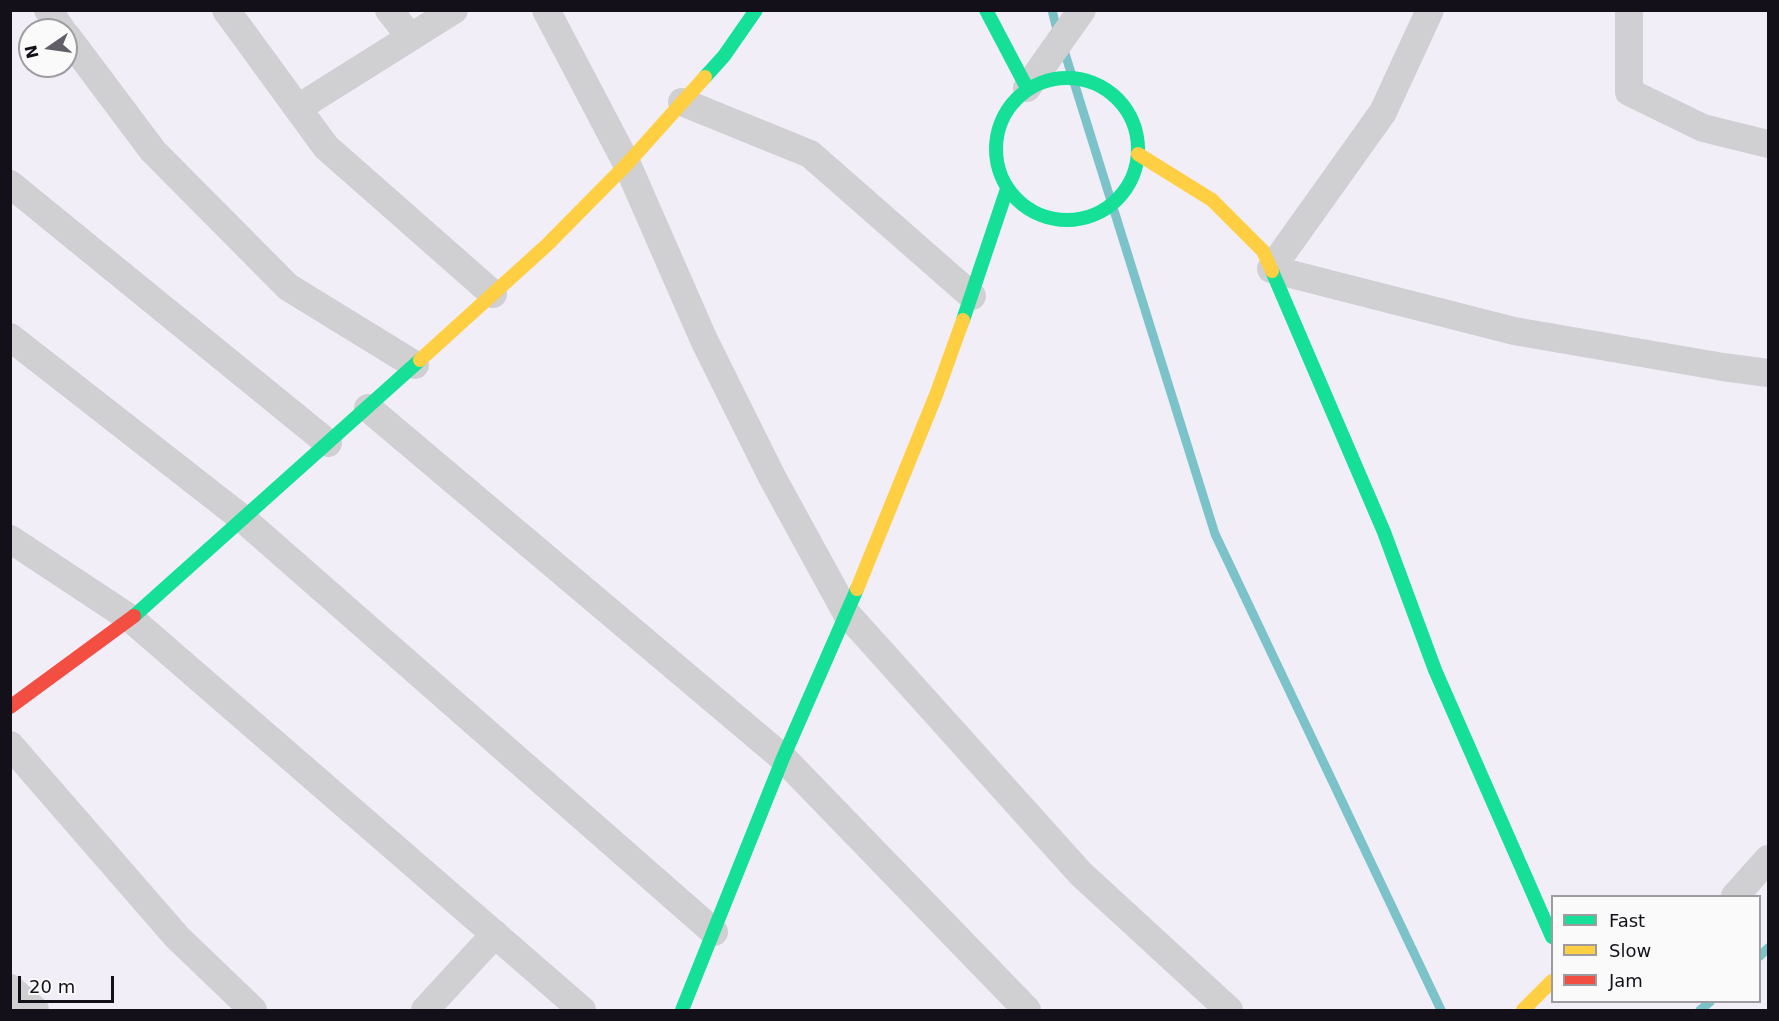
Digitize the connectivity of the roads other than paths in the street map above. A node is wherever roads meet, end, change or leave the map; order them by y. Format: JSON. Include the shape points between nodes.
{"nodes":[{"id":1,"x":226,"y":10,"type":"edge"},
{"id":2,"x":389,"y":10,"type":"edge"},
{"id":3,"x":454,"y":10,"type":"edge"},
{"id":4,"x":546,"y":10,"type":"edge"},
{"id":5,"x":756,"y":10,"type":"edge"},
{"id":6,"x":986,"y":10,"type":"edge"},
{"id":7,"x":1082,"y":10,"type":"edge"},
{"id":8,"x":1430,"y":10,"type":"edge"},
{"id":9,"x":1629,"y":10,"type":"edge"},
{"id":10,"x":410,"y":37,"type":"junction"},
{"id":11,"x":78,"y":51,"type":"edge"},
{"id":12,"x":1027,"y":88,"type":"junction"},
{"id":13,"x":682,"y":102,"type":"junction"},
{"id":14,"x":298,"y":108,"type":"junction"},
{"id":15,"x":1768,"y":144,"type":"edge"},
{"id":16,"x":1138,"y":154,"type":"junction"},
{"id":17,"x":627,"y":164,"type":"junction"},
{"id":18,"x":10,"y":184,"type":"edge"},
{"id":19,"x":1007,"y":189,"type":"junction"},
{"id":20,"x":1271,"y":269,"type":"junction"},
{"id":21,"x":493,"y":294,"type":"junction"},
{"id":22,"x":972,"y":296,"type":"junction"},
{"id":23,"x":10,"y":337,"type":"edge"},
{"id":24,"x":415,"y":365,"type":"junction"},
{"id":25,"x":1768,"y":373,"type":"edge"},
{"id":26,"x":368,"y":408,"type":"junction"},
{"id":27,"x":328,"y":443,"type":"junction"},
{"id":28,"x":243,"y":519,"type":"junction"},
{"id":29,"x":10,"y":538,"type":"edge"},
{"id":30,"x":847,"y":614,"type":"junction"},
{"id":31,"x":131,"y":619,"type":"junction"},
{"id":32,"x":10,"y":707,"type":"edge"},
{"id":33,"x":10,"y":745,"type":"edge"},
{"id":34,"x":783,"y":758,"type":"junction"},
{"id":35,"x":1768,"y":859,"type":"edge"},
{"id":36,"x":1737,"y":895,"type":"edge"},
{"id":37,"x":714,"y":932,"type":"junction"},
{"id":38,"x":495,"y":934,"type":"junction"},
{"id":39,"x":1551,"y":935,"type":"edge"},
{"id":40,"x":1551,"y":982,"type":"edge"},
{"id":41,"x":10,"y":988,"type":"edge"},
{"id":42,"x":35,"y":1011,"type":"edge"},
{"id":43,"x":253,"y":1011,"type":"edge"},
{"id":44,"x":425,"y":1011,"type":"edge"},
{"id":45,"x":582,"y":1011,"type":"edge"},
{"id":46,"x":682,"y":1011,"type":"edge"},
{"id":47,"x":1027,"y":1011,"type":"edge"},
{"id":48,"x":1229,"y":1011,"type":"edge"},
{"id":49,"x":1523,"y":1011,"type":"edge"}],
"edges":[{"from":1,"to":14,"type":"street"},
{"from":2,"to":10,"type":"street"},
{"from":3,"to":10,"type":"street"},
{"from":4,"to":17,"type":"street"},
{"from":5,"to":13,"type":"street","via":[[724,56]]},
{"from":6,"to":12,"type":"street"},
{"from":7,"to":12,"type":"street"},
{"from":8,"to":20,"type":"street","via":[[1383,112]]},
{"from":9,"to":15,"type":"street","via":[[1629,92],[1703,128]]},
{"from":10,"to":14,"type":"street"},
{"from":11,"to":24,"type":"street","via":[[153,151],[288,288]]},
{"from":12,"to":16,"type":"street","via":[[1059,78],[1093,82],[1112,94],[1127,111],[1136,132]]},
{"from":12,"to":19,"type":"street","via":[[999,123],[997,168]]},
{"from":13,"to":17,"type":"street"},
{"from":13,"to":22,"type":"street","via":[[810,154]]},
{"from":14,"to":21,"type":"street","via":[[326,147]]},
{"from":16,"to":19,"type":"street","via":[[1133,176],[1122,195],[1106,209],[1085,218],[1063,221],[1041,216],[1022,205]]},
{"from":16,"to":20,"type":"street","via":[[1212,200],[1263,251]]},
{"from":17,"to":21,"type":"street"},
{"from":17,"to":30,"type":"street","via":[[714,361]]},
{"from":18,"to":27,"type":"street"},
{"from":19,"to":22,"type":"street"},
{"from":20,"to":25,"type":"street","via":[[1514,331]]},
{"from":20,"to":39,"type":"street","via":[[1384,532],[1435,670]]},
{"from":21,"to":24,"type":"street"},
{"from":22,"to":30,"type":"street"},
{"from":23,"to":28,"type":"street"},
{"from":24,"to":26,"type":"street"},
{"from":26,"to":27,"type":"street"},
{"from":26,"to":34,"type":"street"},
{"from":27,"to":28,"type":"street"},
{"from":28,"to":31,"type":"street"},
{"from":28,"to":37,"type":"street"},
{"from":29,"to":31,"type":"street"},
{"from":30,"to":34,"type":"street"},
{"from":30,"to":48,"type":"street","via":[[1081,874]]},
{"from":31,"to":32,"type":"street"},
{"from":31,"to":38,"type":"street"},
{"from":33,"to":43,"type":"street","via":[[177,937]]},
{"from":34,"to":37,"type":"street"},
{"from":34,"to":47,"type":"street"},
{"from":35,"to":36,"type":"street"},
{"from":37,"to":46,"type":"street"},
{"from":38,"to":44,"type":"street"},
{"from":38,"to":45,"type":"street"},
{"from":40,"to":49,"type":"street"},
{"from":41,"to":42,"type":"street"}]}
